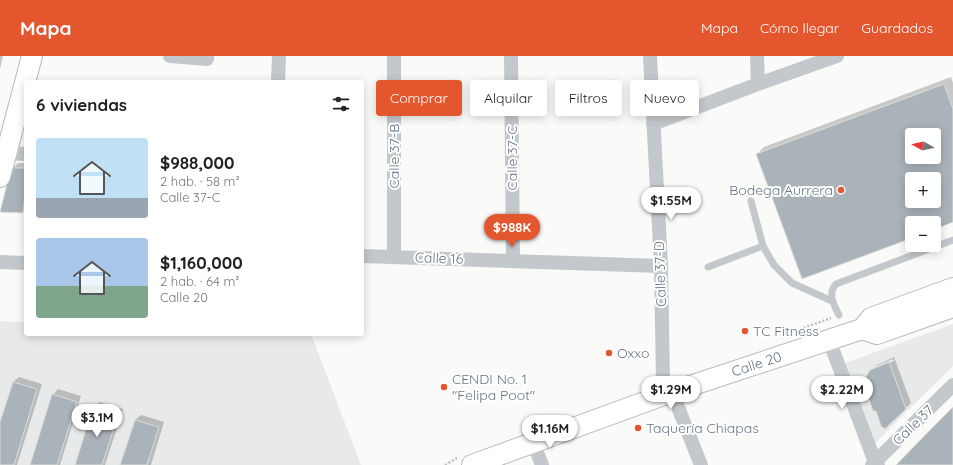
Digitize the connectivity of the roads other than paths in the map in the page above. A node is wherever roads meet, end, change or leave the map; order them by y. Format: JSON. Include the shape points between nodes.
{"nodes":[{"id":1,"x":32,"y":56,"type":"edge"},
{"id":2,"x":170,"y":56,"type":"edge"},
{"id":3,"x":279,"y":56,"type":"edge"},
{"id":4,"x":394,"y":56,"type":"edge"},
{"id":5,"x":511,"y":56,"type":"edge"},
{"id":6,"x":650,"y":56,"type":"edge"},
{"id":7,"x":757,"y":56,"type":"edge"},
{"id":8,"x":837,"y":56,"type":"edge"},
{"id":9,"x":207,"y":58,"type":"edge"},
{"id":10,"x":26,"y":80,"type":"edge"},
{"id":11,"x":278,"y":80,"type":"edge"},
{"id":12,"x":758,"y":84,"type":"junction"},
{"id":13,"x":24,"y":86,"type":"edge"},
{"id":14,"x":653,"y":124,"type":"junction"},
{"id":15,"x":6,"y":153,"type":"junction"},
{"id":16,"x":24,"y":154,"type":"edge"},
{"id":17,"x":0,"y":176,"type":"edge"},
{"id":18,"x":751,"y":201,"type":"dead end"},
{"id":19,"x":953,"y":240,"type":"edge"},
{"id":20,"x":763,"y":246,"type":"junction"},
{"id":21,"x":364,"y":256,"type":"edge"},
{"id":22,"x":394,"y":257,"type":"junction"},
{"id":23,"x":513,"y":261,"type":"junction"},
{"id":24,"x":0,"y":262,"type":"edge"},
{"id":25,"x":24,"y":263,"type":"edge"},
{"id":26,"x":661,"y":266,"type":"junction"},
{"id":27,"x":708,"y":267,"type":"dead end"},
{"id":28,"x":953,"y":288,"type":"edge"},
{"id":29,"x":832,"y":301,"type":"junction"},
{"id":30,"x":953,"y":307,"type":"edge"},
{"id":31,"x":840,"y":315,"type":"dead end"},
{"id":32,"x":862,"y":329,"type":"junction"},
{"id":33,"x":829,"y":340,"type":"junction"},
{"id":34,"x":953,"y":385,"type":"edge"},
{"id":35,"x":672,"y":392,"type":"junction"},
{"id":36,"x":533,"y":442,"type":"junction"},
{"id":37,"x":875,"y":464,"type":"edge"},
{"id":38,"x":472,"y":465,"type":"edge"},
{"id":39,"x":542,"y":465,"type":"edge"},
{"id":40,"x":701,"y":465,"type":"edge"}],
"edges":[{"from":1,"to":10,"type":"street"},
{"from":2,"to":9,"type":"street"},
{"from":3,"to":11,"type":"street"},
{"from":4,"to":22,"type":"street","name":"Calle 37-B"},
{"from":5,"to":23,"type":"street","name":"Calle 37-C"},
{"from":6,"to":14,"type":"street","name":"Calle 37-D"},
{"from":7,"to":12,"type":"street"},
{"from":8,"to":12,"type":"street"},
{"from":12,"to":14,"type":"street"},
{"from":13,"to":15,"type":"street"},
{"from":14,"to":26,"type":"street","name":"Calle 37-D"},
{"from":15,"to":16,"type":"street"},
{"from":15,"to":17,"type":"street"},
{"from":18,"to":20,"type":"lane"},
{"from":19,"to":29,"type":"lane","via":[[836,284],[831,291]]},
{"from":20,"to":27,"type":"lane"},
{"from":20,"to":29,"type":"lane","via":[[774,265],[792,283]]},
{"from":21,"to":22,"type":"street","name":"Calle 16"},
{"from":22,"to":23,"type":"street","name":"Calle 16"},
{"from":23,"to":26,"type":"street","name":"Calle 16"},
{"from":24,"to":25,"type":"street"},
{"from":26,"to":35,"type":"street","name":"Calle 37-D","via":[[663,380]]},
{"from":28,"to":32,"type":"street","name":"Calle 20","via":[[871,318]]},
{"from":29,"to":31,"type":"lane"},
{"from":30,"to":32,"type":"street","name":"Calle 20","via":[[877,334]]},
{"from":32,"to":33,"type":"street","name":"Calle 20"},
{"from":33,"to":35,"type":"street","name":"Calle 20"},
{"from":33,"to":37,"type":"street"},
{"from":34,"to":37,"type":"street","name":"Calle 37"},
{"from":35,"to":36,"type":"street","name":"Calle 20"},
{"from":35,"to":40,"type":"street","name":"Calle 37-D"},
{"from":36,"to":38,"type":"street","name":"Calle 20"},
{"from":36,"to":39,"type":"street"}]}
